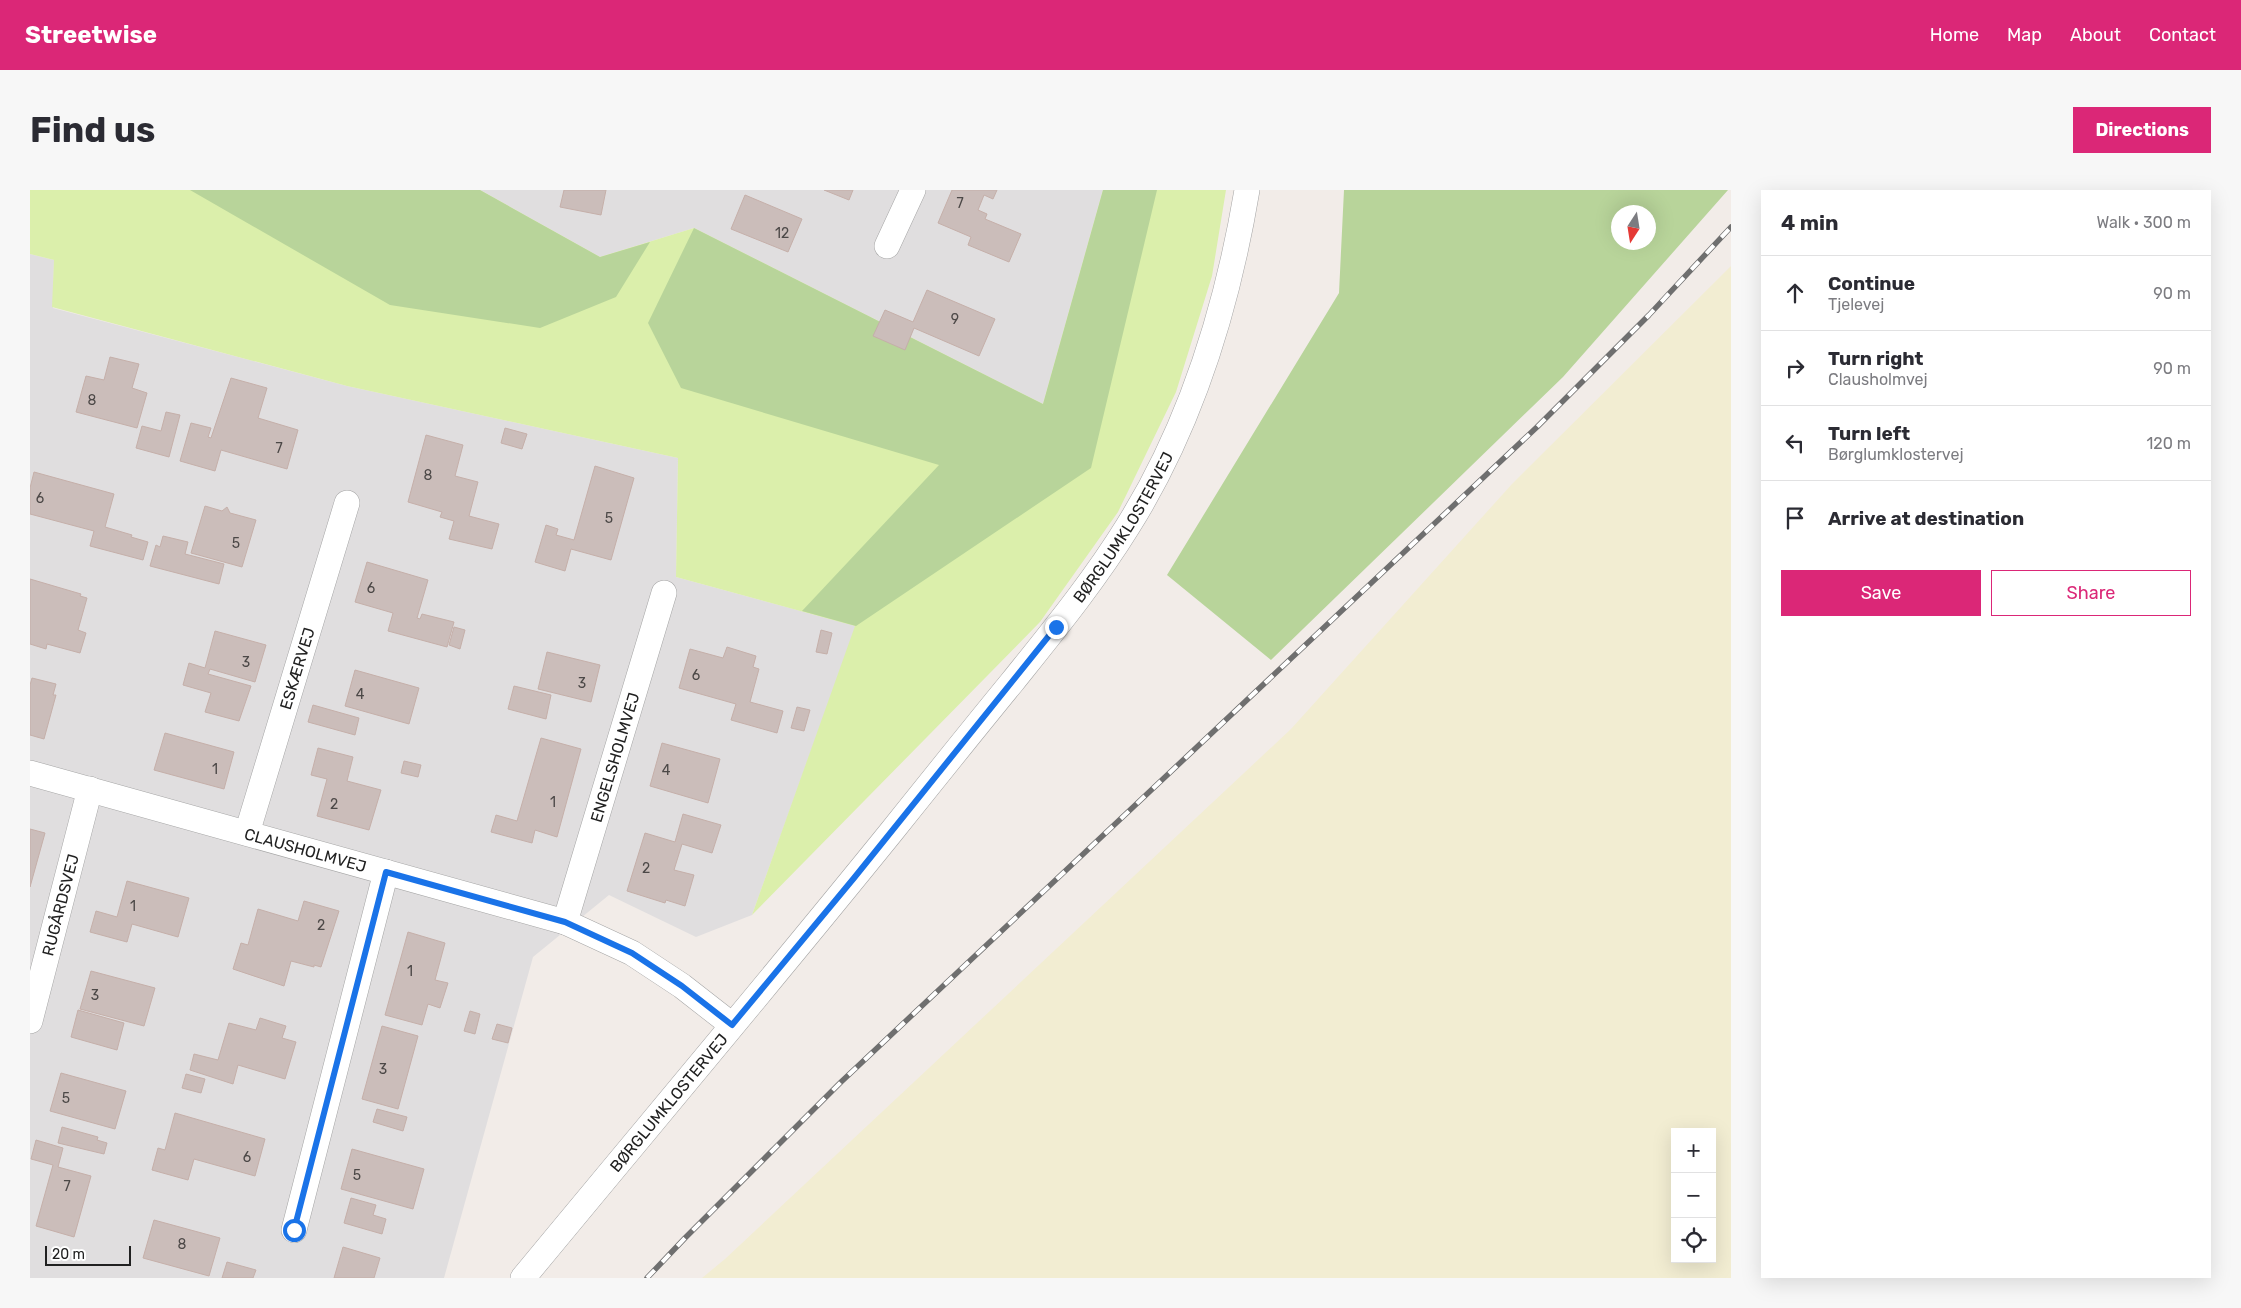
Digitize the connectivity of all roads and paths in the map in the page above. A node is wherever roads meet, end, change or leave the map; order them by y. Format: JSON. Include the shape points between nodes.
{"nodes":[{"id":1,"x":912,"y":190,"type":"edge"},
{"id":2,"x":1247,"y":190,"type":"edge"},
{"id":3,"x":887,"y":246,"type":"dead end"},
{"id":4,"x":347,"y":503,"type":"dead end"},
{"id":5,"x":664,"y":593,"type":"dead end"},
{"id":6,"x":30,"y":773,"type":"edge"},
{"id":7,"x":90,"y":789,"type":"junction"},
{"id":8,"x":247,"y":833,"type":"junction"},
{"id":9,"x":386,"y":872,"type":"junction"},
{"id":10,"x":565,"y":922,"type":"junction"},
{"id":11,"x":30,"y":1021,"type":"edge"},
{"id":12,"x":732,"y":1025,"type":"junction"},
{"id":13,"x":294,"y":1230,"type":"dead end"},
{"id":14,"x":523,"y":1278,"type":"edge"}],
"edges":[{"from":1,"to":3,"type":"street"},
{"from":2,"to":12,"type":"street","name":"BØRGLUMKLOSTERVEJ","via":[[1223,308],[1202,372],[1161,467],[1129,524],[1097,574],[1056,627]]},
{"from":4,"to":8,"type":"street","name":"ESKÆRVEJ"},
{"from":5,"to":10,"type":"street","name":"ENGELSHOLMVEJ"},
{"from":6,"to":7,"type":"street","name":"CLAUSHOLMVEJ"},
{"from":7,"to":8,"type":"street","name":"CLAUSHOLMVEJ"},
{"from":7,"to":11,"type":"street","name":"RUGÅRDSVEJ"},
{"from":8,"to":9,"type":"street","name":"CLAUSHOLMVEJ"},
{"from":9,"to":10,"type":"street","name":"CLAUSHOLMVEJ"},
{"from":9,"to":13,"type":"street"},
{"from":10,"to":12,"type":"street","name":"CLAUSHOLMVEJ","via":[[632,953]]},
{"from":12,"to":14,"type":"street","name":"BØRGLUMKLOSTERVEJ"}]}
